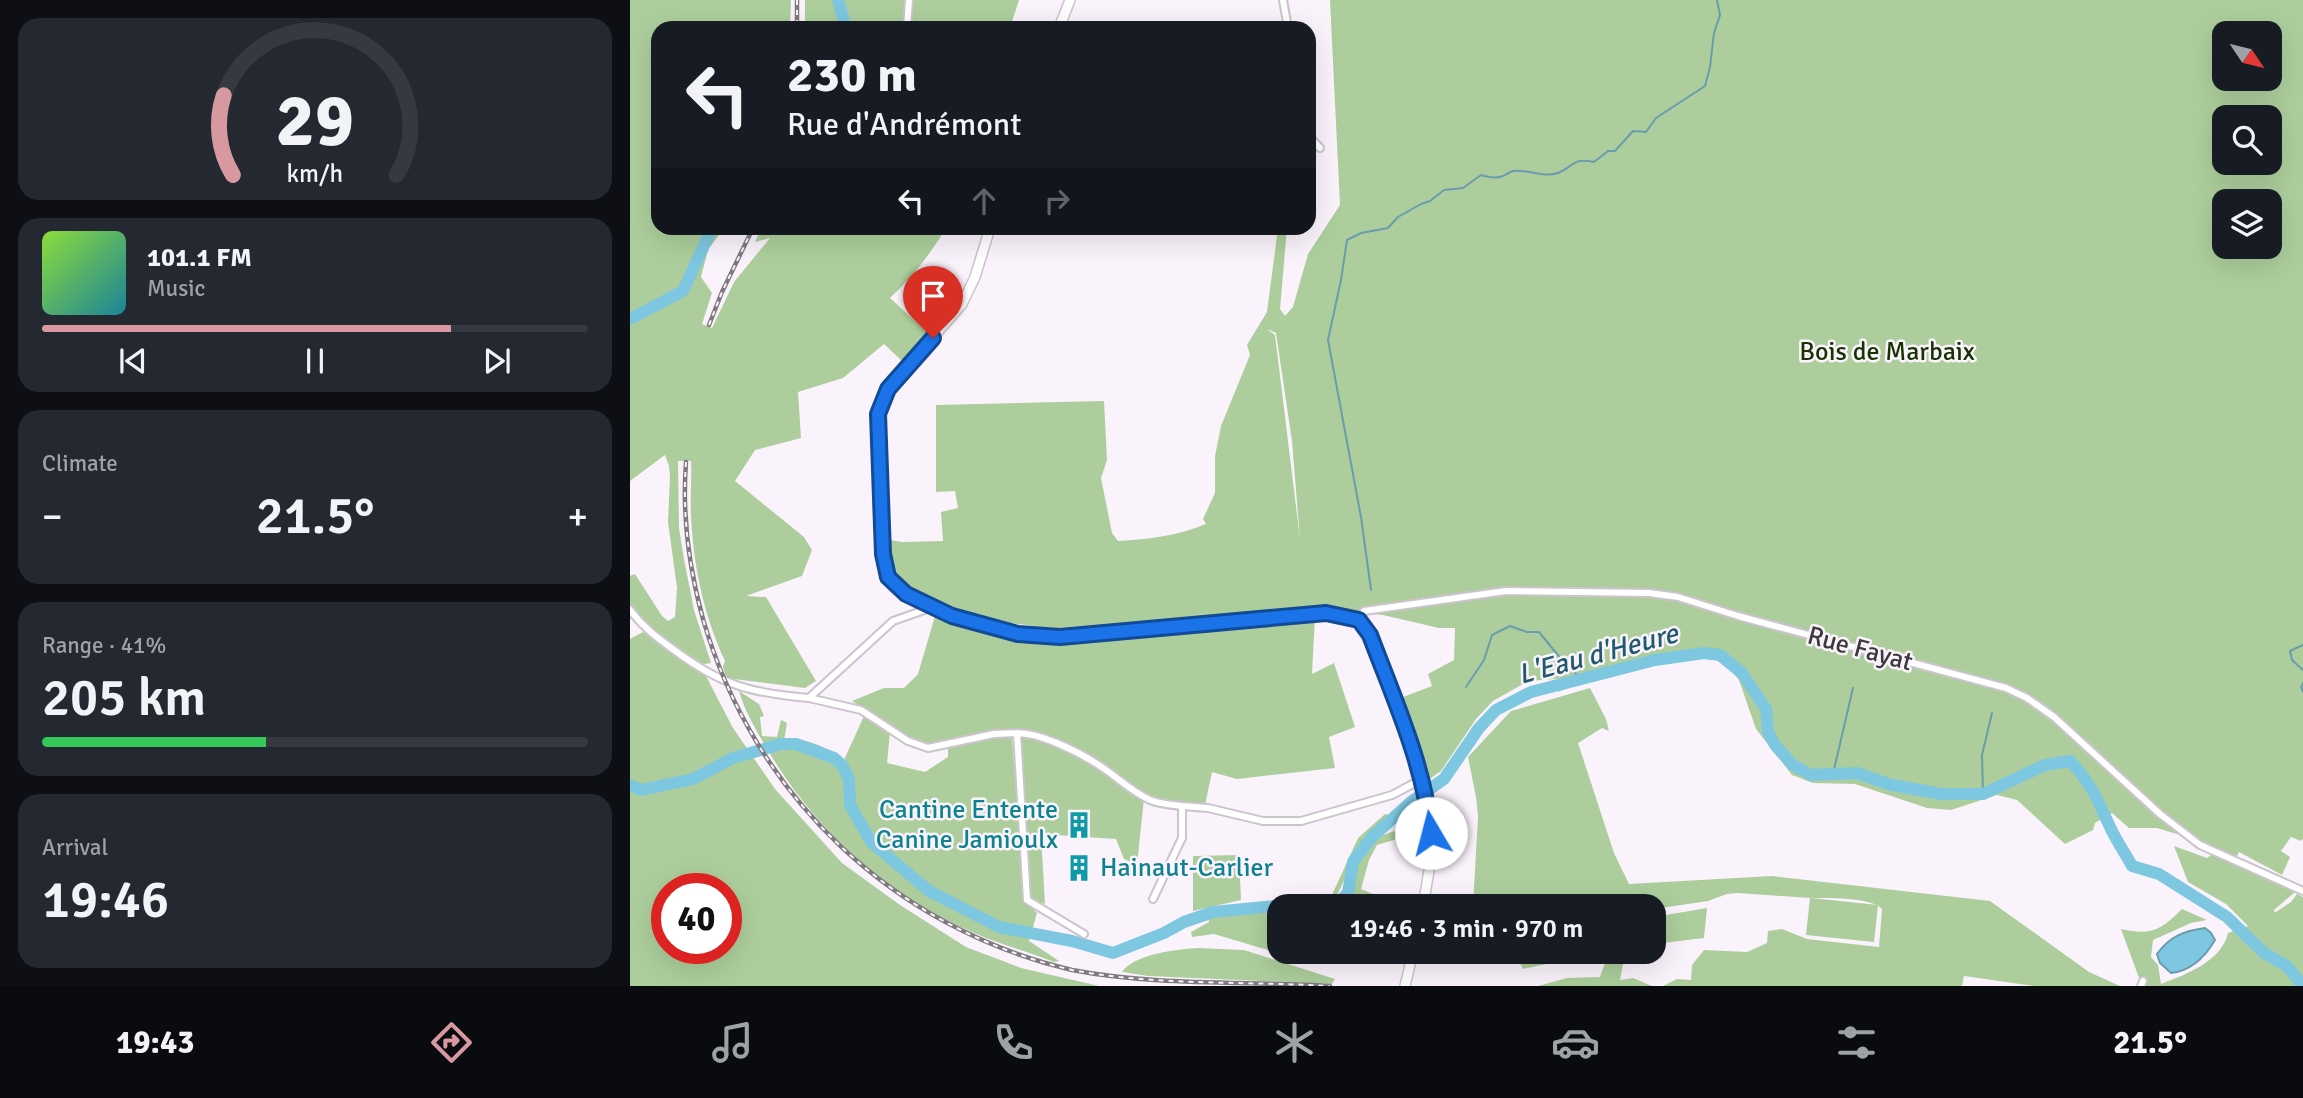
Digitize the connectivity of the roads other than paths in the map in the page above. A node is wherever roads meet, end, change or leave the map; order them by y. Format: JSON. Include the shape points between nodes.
{"nodes":[{"id":1,"x":909,"y":0,"type":"edge"},
{"id":2,"x":1070,"y":0,"type":"edge"},
{"id":3,"x":1283,"y":0,"type":"edge"},
{"id":4,"x":907,"y":21,"type":"edge"},
{"id":5,"x":1062,"y":21,"type":"edge"},
{"id":6,"x":1287,"y":21,"type":"edge"},
{"id":7,"x":1316,"y":143,"type":"edge"},
{"id":8,"x":1321,"y":148,"type":"dead end"},
{"id":9,"x":988,"y":235,"type":"edge"},
{"id":10,"x":933,"y":607,"type":"junction"},
{"id":11,"x":630,"y":610,"type":"edge"},
{"id":12,"x":1359,"y":620,"type":"junction"},
{"id":13,"x":809,"y":698,"type":"junction"},
{"id":14,"x":1017,"y":733,"type":"junction"},
{"id":15,"x":1422,"y":780,"type":"junction"},
{"id":16,"x":1182,"y":806,"type":"junction"},
{"id":17,"x":2303,"y":891,"type":"edge"},
{"id":18,"x":1425,"y":894,"type":"edge"},
{"id":19,"x":1153,"y":900,"type":"dead end"},
{"id":20,"x":1084,"y":934,"type":"dead end"},
{"id":21,"x":1410,"y":964,"type":"edge"},
{"id":22,"x":1405,"y":986,"type":"edge"}],
"edges":[{"from":1,"to":4,"type":"street"},
{"from":2,"to":5,"type":"street"},
{"from":3,"to":6,"type":"street"},
{"from":7,"to":8,"type":"street"},
{"from":9,"to":10,"type":"street","via":[[962,304],[888,389],[878,414],[883,554],[888,577],[906,594]]},
{"from":10,"to":12,"type":"street","via":[[1018,634],[1060,637],[1326,613]]},
{"from":10,"to":13,"type":"street","via":[[893,621]]},
{"from":11,"to":13,"type":"street","via":[[643,627],[703,671],[764,693]]},
{"from":12,"to":15,"type":"street","via":[[1370,635]]},
{"from":12,"to":17,"type":"street","name":"Rue Fayat","via":[[1364,611],[1506,591],[1649,593],[1678,597],[2006,688],[2054,718],[2200,845]]},
{"from":13,"to":14,"type":"street","via":[[861,710],[908,741],[928,748]]},
{"from":14,"to":16,"type":"street","via":[[1039,737],[1096,764],[1153,801]]},
{"from":14,"to":20,"type":"street","via":[[1027,900]]},
{"from":15,"to":16,"type":"street","via":[[1392,795],[1301,821],[1263,821]]},
{"from":15,"to":18,"type":"street","via":[[1431,833]]},
{"from":16,"to":19,"type":"street","via":[[1182,838]]},
{"from":21,"to":22,"type":"street"}]}
